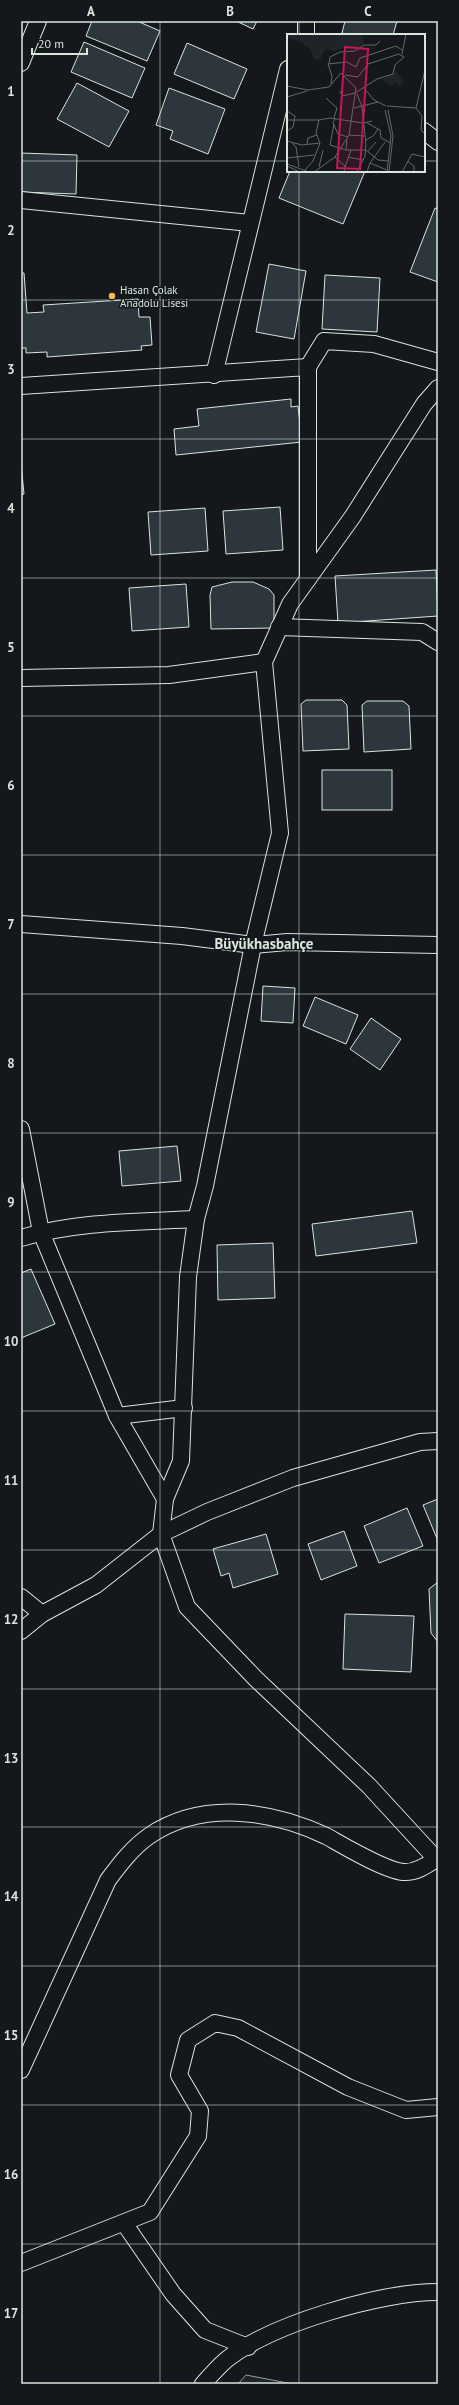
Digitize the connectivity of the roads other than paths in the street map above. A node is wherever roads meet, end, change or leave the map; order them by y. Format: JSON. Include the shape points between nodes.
{"nodes":[{"id":1,"x":38,"y":21,"type":"edge"},
{"id":2,"x":21,"y":63,"type":"edge"},
{"id":3,"x":287,"y":73,"type":"edge"},
{"id":4,"x":425,"y":132,"type":"edge"},
{"id":5,"x":438,"y":142,"type":"edge"},
{"id":6,"x":21,"y":200,"type":"edge"},
{"id":7,"x":250,"y":223,"type":"junction"},
{"id":8,"x":438,"y":362,"type":"edge"},
{"id":9,"x":308,"y":367,"type":"junction"},
{"id":10,"x":214,"y":375,"type":"junction"},
{"id":11,"x":21,"y":386,"type":"edge"},
{"id":12,"x":438,"y":388,"type":"edge"},
{"id":13,"x":308,"y":579,"type":"junction"},
{"id":14,"x":438,"y":627,"type":"edge"},
{"id":15,"x":279,"y":628,"type":"junction"},
{"id":16,"x":422,"y":632,"type":"junction"},
{"id":17,"x":438,"y":642,"type":"edge"},
{"id":18,"x":264,"y":662,"type":"junction"},
{"id":19,"x":21,"y":678,"type":"edge"},
{"id":20,"x":21,"y":924,"type":"edge"},
{"id":21,"x":253,"y":945,"type":"junction"},
{"id":22,"x":438,"y":945,"type":"edge"},
{"id":23,"x":21,"y":1129,"type":"edge"},
{"id":24,"x":196,"y":1219,"type":"junction"},
{"id":25,"x":42,"y":1232,"type":"junction"},
{"id":26,"x":21,"y":1238,"type":"edge"},
{"id":27,"x":184,"y":1408,"type":"junction"},
{"id":28,"x":117,"y":1416,"type":"junction"},
{"id":29,"x":438,"y":1441,"type":"edge"},
{"id":30,"x":165,"y":1499,"type":"junction"},
{"id":31,"x":160,"y":1534,"type":"junction"},
{"id":32,"x":21,"y":1597,"type":"edge"},
{"id":33,"x":42,"y":1614,"type":"junction"},
{"id":34,"x":21,"y":1631,"type":"edge"},
{"id":35,"x":437,"y":1860,"type":"edge"},
{"id":36,"x":21,"y":2070,"type":"edge"},
{"id":37,"x":438,"y":2107,"type":"edge"},
{"id":38,"x":124,"y":2223,"type":"junction"},
{"id":39,"x":21,"y":2263,"type":"edge"},
{"id":40,"x":438,"y":2292,"type":"edge"},
{"id":41,"x":248,"y":2347,"type":"junction"},
{"id":42,"x":203,"y":2384,"type":"edge"}],
"edges":[{"from":1,"to":2,"type":"street"},
{"from":3,"to":7,"type":"street"},
{"from":4,"to":5,"type":"street"},
{"from":6,"to":7,"type":"street"},
{"from":7,"to":10,"type":"street"},
{"from":8,"to":9,"type":"street","via":[[374,344],[324,341]]},
{"from":9,"to":10,"type":"street"},
{"from":9,"to":13,"type":"street"},
{"from":10,"to":11,"type":"street"},
{"from":12,"to":13,"type":"street","via":[[424,404],[353,516]]},
{"from":13,"to":15,"type":"street","via":[[290,604]]},
{"from":14,"to":16,"type":"street"},
{"from":15,"to":16,"type":"street"},
{"from":15,"to":18,"type":"street"},
{"from":16,"to":17,"type":"street"},
{"from":18,"to":19,"type":"street","via":[[169,675]]},
{"from":18,"to":21,"type":"street","via":[[280,833]]},
{"from":20,"to":21,"type":"street","via":[[182,936]]},
{"from":21,"to":22,"type":"street","via":[[287,942]]},
{"from":21,"to":24,"type":"street","via":[[205,1186]]},
{"from":23,"to":25,"type":"street"},
{"from":24,"to":25,"type":"street","via":[[108,1224]]},
{"from":24,"to":27,"type":"street","via":[[188,1277]]},
{"from":25,"to":26,"type":"street"},
{"from":25,"to":28,"type":"street"},
{"from":27,"to":28,"type":"street"},
{"from":27,"to":30,"type":"street","via":[[181,1461]]},
{"from":28,"to":30,"type":"street"},
{"from":29,"to":31,"type":"street","via":[[420,1442],[293,1478],[207,1512]]},
{"from":30,"to":31,"type":"street"},
{"from":31,"to":33,"type":"street","via":[[96,1586]]},
{"from":31,"to":35,"type":"street","via":[[187,1607],[256,1680],[369,1786]]},
{"from":32,"to":33,"type":"street"},
{"from":33,"to":34,"type":"street"},
{"from":35,"to":36,"type":"street","via":[[411,1871],[394,1870],[309,1828],[257,1814],[230,1812],[203,1815],[172,1824],[149,1836],[126,1855],[108,1880]]},
{"from":37,"to":38,"type":"street","via":[[406,2110],[348,2087],[238,2028],[215,2023],[188,2040],[179,2075],[200,2111],[198,2136],[150,2212]]},
{"from":38,"to":39,"type":"street"},
{"from":38,"to":41,"type":"street","via":[[173,2294],[205,2330]]},
{"from":40,"to":41,"type":"street","via":[[414,2292],[348,2306],[264,2336]]},
{"from":41,"to":42,"type":"street","via":[[226,2360]]}]}
